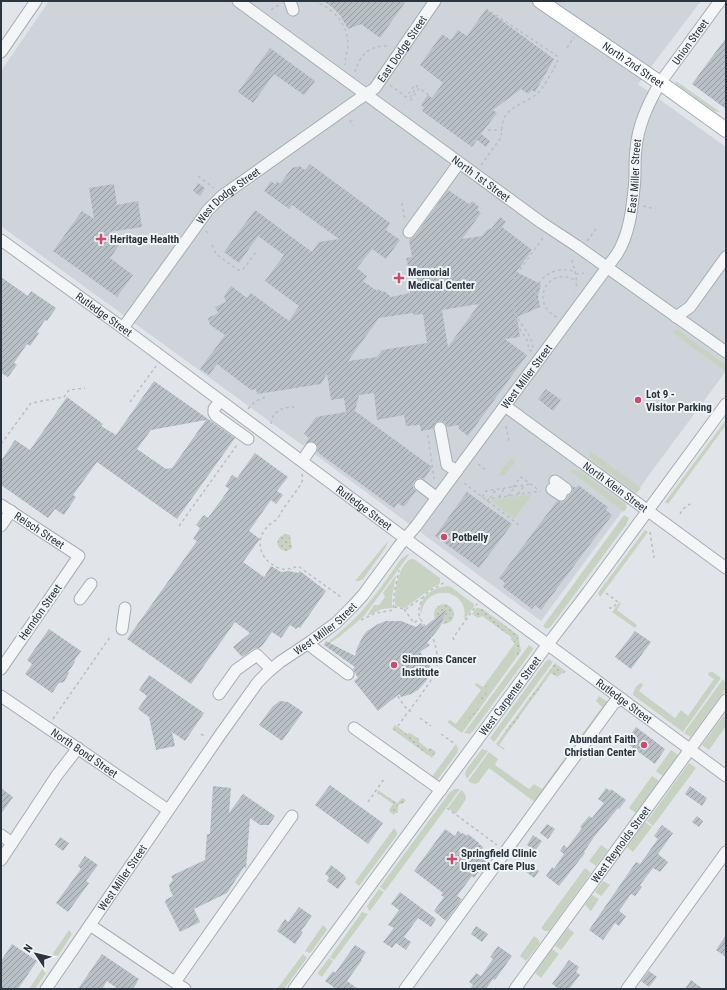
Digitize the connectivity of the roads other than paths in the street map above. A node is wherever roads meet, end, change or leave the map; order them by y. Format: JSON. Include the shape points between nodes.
{"nodes":[{"id":1,"x":36,"y":1,"type":"edge"},
{"id":2,"x":238,"y":1,"type":"edge"},
{"id":3,"x":435,"y":1,"type":"edge"},
{"id":4,"x":540,"y":1,"type":"edge"},
{"id":5,"x":720,"y":1,"type":"edge"},
{"id":6,"x":1,"y":52,"type":"edge"},
{"id":7,"x":660,"y":83,"type":"junction"},
{"id":8,"x":366,"y":94,"type":"junction"},
{"id":9,"x":726,"y":130,"type":"edge"},
{"id":10,"x":459,"y":163,"type":"junction"},
{"id":11,"x":408,"y":232,"type":"dead end"},
{"id":12,"x":1,"y":240,"type":"edge"},
{"id":13,"x":726,"y":257,"type":"edge"},
{"id":14,"x":607,"y":268,"type":"junction"},
{"id":15,"x":676,"y":317,"type":"junction"},
{"id":16,"x":123,"y":328,"type":"junction"},
{"id":17,"x":726,"y":352,"type":"edge"},
{"id":18,"x":220,"y":401,"type":"junction"},
{"id":19,"x":726,"y":404,"type":"edge"},
{"id":20,"x":505,"y":406,"type":"junction"},
{"id":21,"x":440,"y":428,"type":"dead end"},
{"id":22,"x":244,"y":440,"type":"road end"},
{"id":23,"x":311,"y":448,"type":"dead end"},
{"id":24,"x":302,"y":461,"type":"junction"},
{"id":25,"x":457,"y":471,"type":"junction"},
{"id":26,"x":420,"y":485,"type":"dead end"},
{"id":27,"x":437,"y":498,"type":"junction"},
{"id":28,"x":1,"y":504,"type":"edge"},
{"id":29,"x":11,"y":511,"type":"junction"},
{"id":30,"x":648,"y":511,"type":"junction"},
{"id":31,"x":1,"y":526,"type":"edge"},
{"id":32,"x":406,"y":538,"type":"junction"},
{"id":33,"x":79,"y":556,"type":"joint"},
{"id":34,"x":726,"y":568,"type":"edge"},
{"id":35,"x":126,"y":608,"type":"dead end"},
{"id":36,"x":122,"y":629,"type":"dead end"},
{"id":37,"x":308,"y":644,"type":"junction"},
{"id":38,"x":548,"y":644,"type":"junction"},
{"id":39,"x":1,"y":668,"type":"edge"},
{"id":40,"x":271,"y":669,"type":"junction"},
{"id":41,"x":348,"y":674,"type":"dead end"},
{"id":42,"x":219,"y":694,"type":"dead end"},
{"id":43,"x":1,"y":696,"type":"edge"},
{"id":44,"x":622,"y":698,"type":"junction"},
{"id":45,"x":726,"y":700,"type":"edge"},
{"id":46,"x":354,"y":728,"type":"dead end"},
{"id":47,"x":78,"y":748,"type":"junction"},
{"id":48,"x":690,"y":750,"type":"junction"},
{"id":49,"x":726,"y":776,"type":"edge"},
{"id":50,"x":441,"y":790,"type":"junction"},
{"id":51,"x":168,"y":810,"type":"junction"},
{"id":52,"x":292,"y":816,"type":"dead end"},
{"id":53,"x":1,"y":835,"type":"edge"},
{"id":54,"x":12,"y":843,"type":"junction"},
{"id":55,"x":726,"y":852,"type":"edge"},
{"id":56,"x":1,"y":860,"type":"edge"},
{"id":57,"x":90,"y":925,"type":"junction"},
{"id":58,"x":175,"y":982,"type":"junction"},
{"id":59,"x":46,"y":989,"type":"edge"},
{"id":60,"x":185,"y":989,"type":"edge"},
{"id":61,"x":294,"y":989,"type":"edge"},
{"id":62,"x":405,"y":989,"type":"edge"},
{"id":63,"x":515,"y":989,"type":"edge"},
{"id":64,"x":627,"y":989,"type":"edge"}],
"edges":[{"from":1,"to":6,"type":"street"},
{"from":2,"to":8,"type":"street","name":"North 1st Street"},
{"from":3,"to":8,"type":"street","name":"East Dodge Street","via":[[375,88]]},
{"from":4,"to":7,"type":"main road","name":"North 2nd Street"},
{"from":5,"to":7,"type":"street","name":"Union Street"},
{"from":7,"to":9,"type":"main road","name":"North 2nd Street"},
{"from":7,"to":14,"type":"street","name":"East Miller Street","via":[[651,97],[638,132],[634,194],[624,239],[620,250]]},
{"from":8,"to":10,"type":"street","name":"North 1st Street"},
{"from":8,"to":16,"type":"street","name":"West Dodge Street","via":[[221,197],[208,210]]},
{"from":10,"to":11,"type":"street"},
{"from":10,"to":14,"type":"street","name":"North 1st Street"},
{"from":12,"to":16,"type":"street","name":"Rutledge Street"},
{"from":13,"to":15,"type":"street","via":[[690,307]]},
{"from":14,"to":15,"type":"street","name":"North 1st Street"},
{"from":14,"to":20,"type":"street","name":"West Miller Street"},
{"from":15,"to":17,"type":"street","name":"North 1st Street"},
{"from":16,"to":18,"type":"street","name":"Rutledge Street"},
{"from":18,"to":22,"type":"street","via":[[214,413]]},
{"from":18,"to":24,"type":"street","name":"Rutledge Street"},
{"from":19,"to":30,"type":"street","name":"West Carpenter Street"},
{"from":20,"to":25,"type":"street","name":"West Miller Street"},
{"from":20,"to":30,"type":"street","name":"North Klein Street"},
{"from":21,"to":25,"type":"street","via":[[447,465]]},
{"from":23,"to":24,"type":"street"},
{"from":24,"to":32,"type":"street","name":"Rutledge Street"},
{"from":25,"to":27,"type":"street","name":"West Miller Street"},
{"from":26,"to":27,"type":"street"},
{"from":27,"to":32,"type":"street","name":"West Miller Street"},
{"from":28,"to":29,"type":"street","name":"Reisch Street"},
{"from":29,"to":31,"type":"street"},
{"from":29,"to":33,"type":"street","name":"Reisch Street"},
{"from":30,"to":34,"type":"street","name":"North Klein Street"},
{"from":30,"to":38,"type":"street","name":"West Carpenter Street"},
{"from":32,"to":37,"type":"street","name":"West Miller Street","via":[[352,607]]},
{"from":32,"to":38,"type":"street","name":"Rutledge Street"},
{"from":33,"to":39,"type":"street","name":"Herndon Street"},
{"from":35,"to":36,"type":"street"},
{"from":37,"to":40,"type":"street","name":"West Miller Street"},
{"from":37,"to":41,"type":"street"},
{"from":38,"to":44,"type":"street","name":"Rutledge Street"},
{"from":38,"to":50,"type":"street","name":"West Carpenter Street"},
{"from":40,"to":42,"type":"street","via":[[258,655],[236,670]]},
{"from":40,"to":51,"type":"street","name":"West Miller Street","via":[[247,697]]},
{"from":43,"to":47,"type":"street","name":"North Bond Street"},
{"from":44,"to":48,"type":"street","name":"Rutledge Street"},
{"from":44,"to":62,"type":"street","via":[[614,703]]},
{"from":45,"to":48,"type":"street","name":"West Reynolds Street"},
{"from":46,"to":50,"type":"street"},
{"from":47,"to":51,"type":"street","name":"North Bond Street"},
{"from":47,"to":54,"type":"street"},
{"from":48,"to":49,"type":"street","name":"Rutledge Street"},
{"from":48,"to":63,"type":"street","name":"West Reynolds Street"},
{"from":50,"to":61,"type":"street","name":"West Carpenter Street"},
{"from":51,"to":57,"type":"street","name":"West Miller Street"},
{"from":52,"to":58,"type":"street"},
{"from":53,"to":54,"type":"street"},
{"from":54,"to":56,"type":"street"},
{"from":55,"to":64,"type":"street"},
{"from":57,"to":58,"type":"street"},
{"from":57,"to":59,"type":"street","name":"West Miller Street"},
{"from":58,"to":60,"type":"street"}]}
